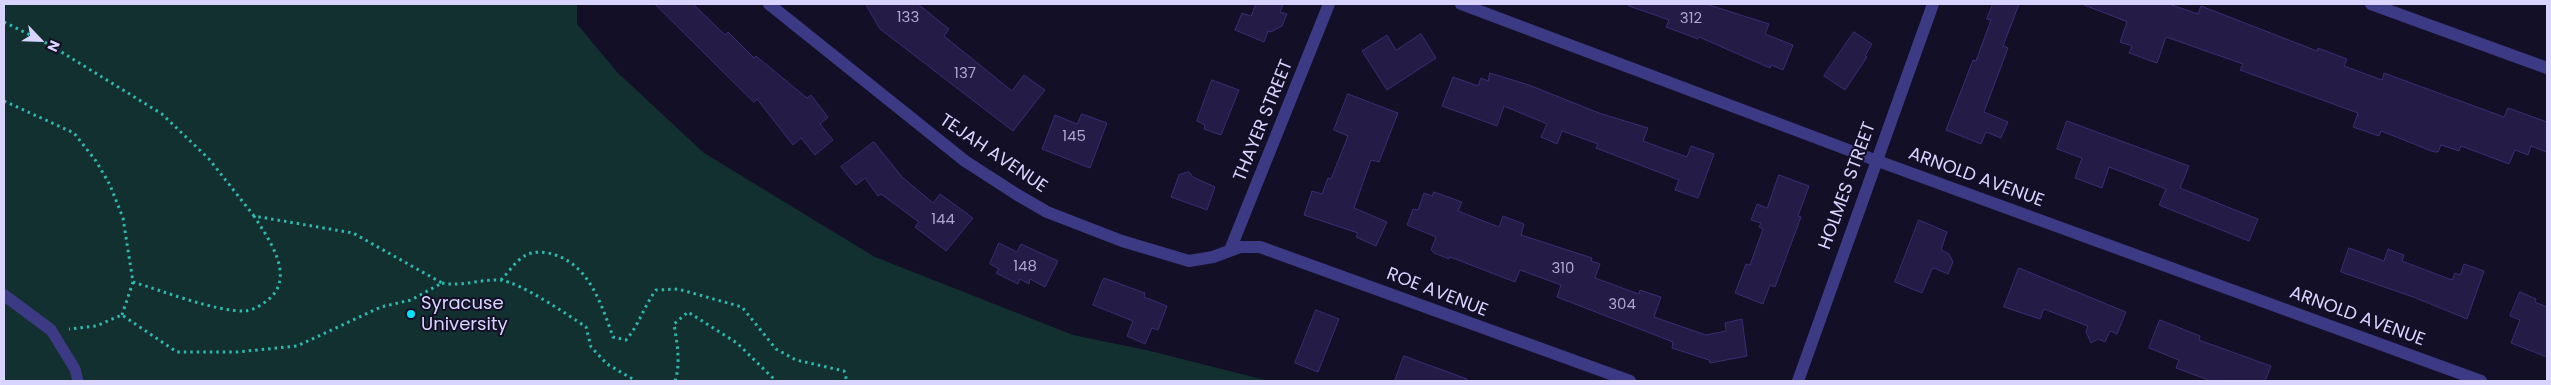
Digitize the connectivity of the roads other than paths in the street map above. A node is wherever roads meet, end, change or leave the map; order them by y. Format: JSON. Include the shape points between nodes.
{"nodes":[{"id":1,"x":769,"y":4,"type":"edge"},
{"id":2,"x":1330,"y":4,"type":"edge"},
{"id":3,"x":1461,"y":4,"type":"edge"},
{"id":4,"x":1933,"y":4,"type":"edge"},
{"id":5,"x":2372,"y":4,"type":"edge"},
{"id":6,"x":2547,"y":68,"type":"edge"},
{"id":7,"x":1876,"y":160,"type":"junction"},
{"id":8,"x":1230,"y":250,"type":"junction"},
{"id":9,"x":4,"y":295,"type":"edge"},
{"id":10,"x":51,"y":330,"type":"joint"},
{"id":11,"x":78,"y":381,"type":"edge"},
{"id":12,"x":1630,"y":381,"type":"edge"},
{"id":13,"x":1798,"y":381,"type":"edge"},
{"id":14,"x":2481,"y":381,"type":"edge"}],
"edges":[{"from":1,"to":8,"type":"street","name":"TEJAH AVENUE","via":[[965,160],[1047,212],[1122,241],[1189,261]]},
{"from":2,"to":8,"type":"street","name":"THAYER STREET"},
{"from":3,"to":7,"type":"street","name":"ARNOLD AVENUE"},
{"from":4,"to":7,"type":"street","name":"HOLMES STREET"},
{"from":5,"to":6,"type":"street"},
{"from":7,"to":13,"type":"street","name":"HOLMES STREET"},
{"from":7,"to":14,"type":"street","name":"ARNOLD AVENUE"},
{"from":8,"to":12,"type":"street","name":"ROE AVENUE","via":[[1260,248]]},
{"from":9,"to":10,"type":"street"},
{"from":10,"to":11,"type":"lane"}]}
